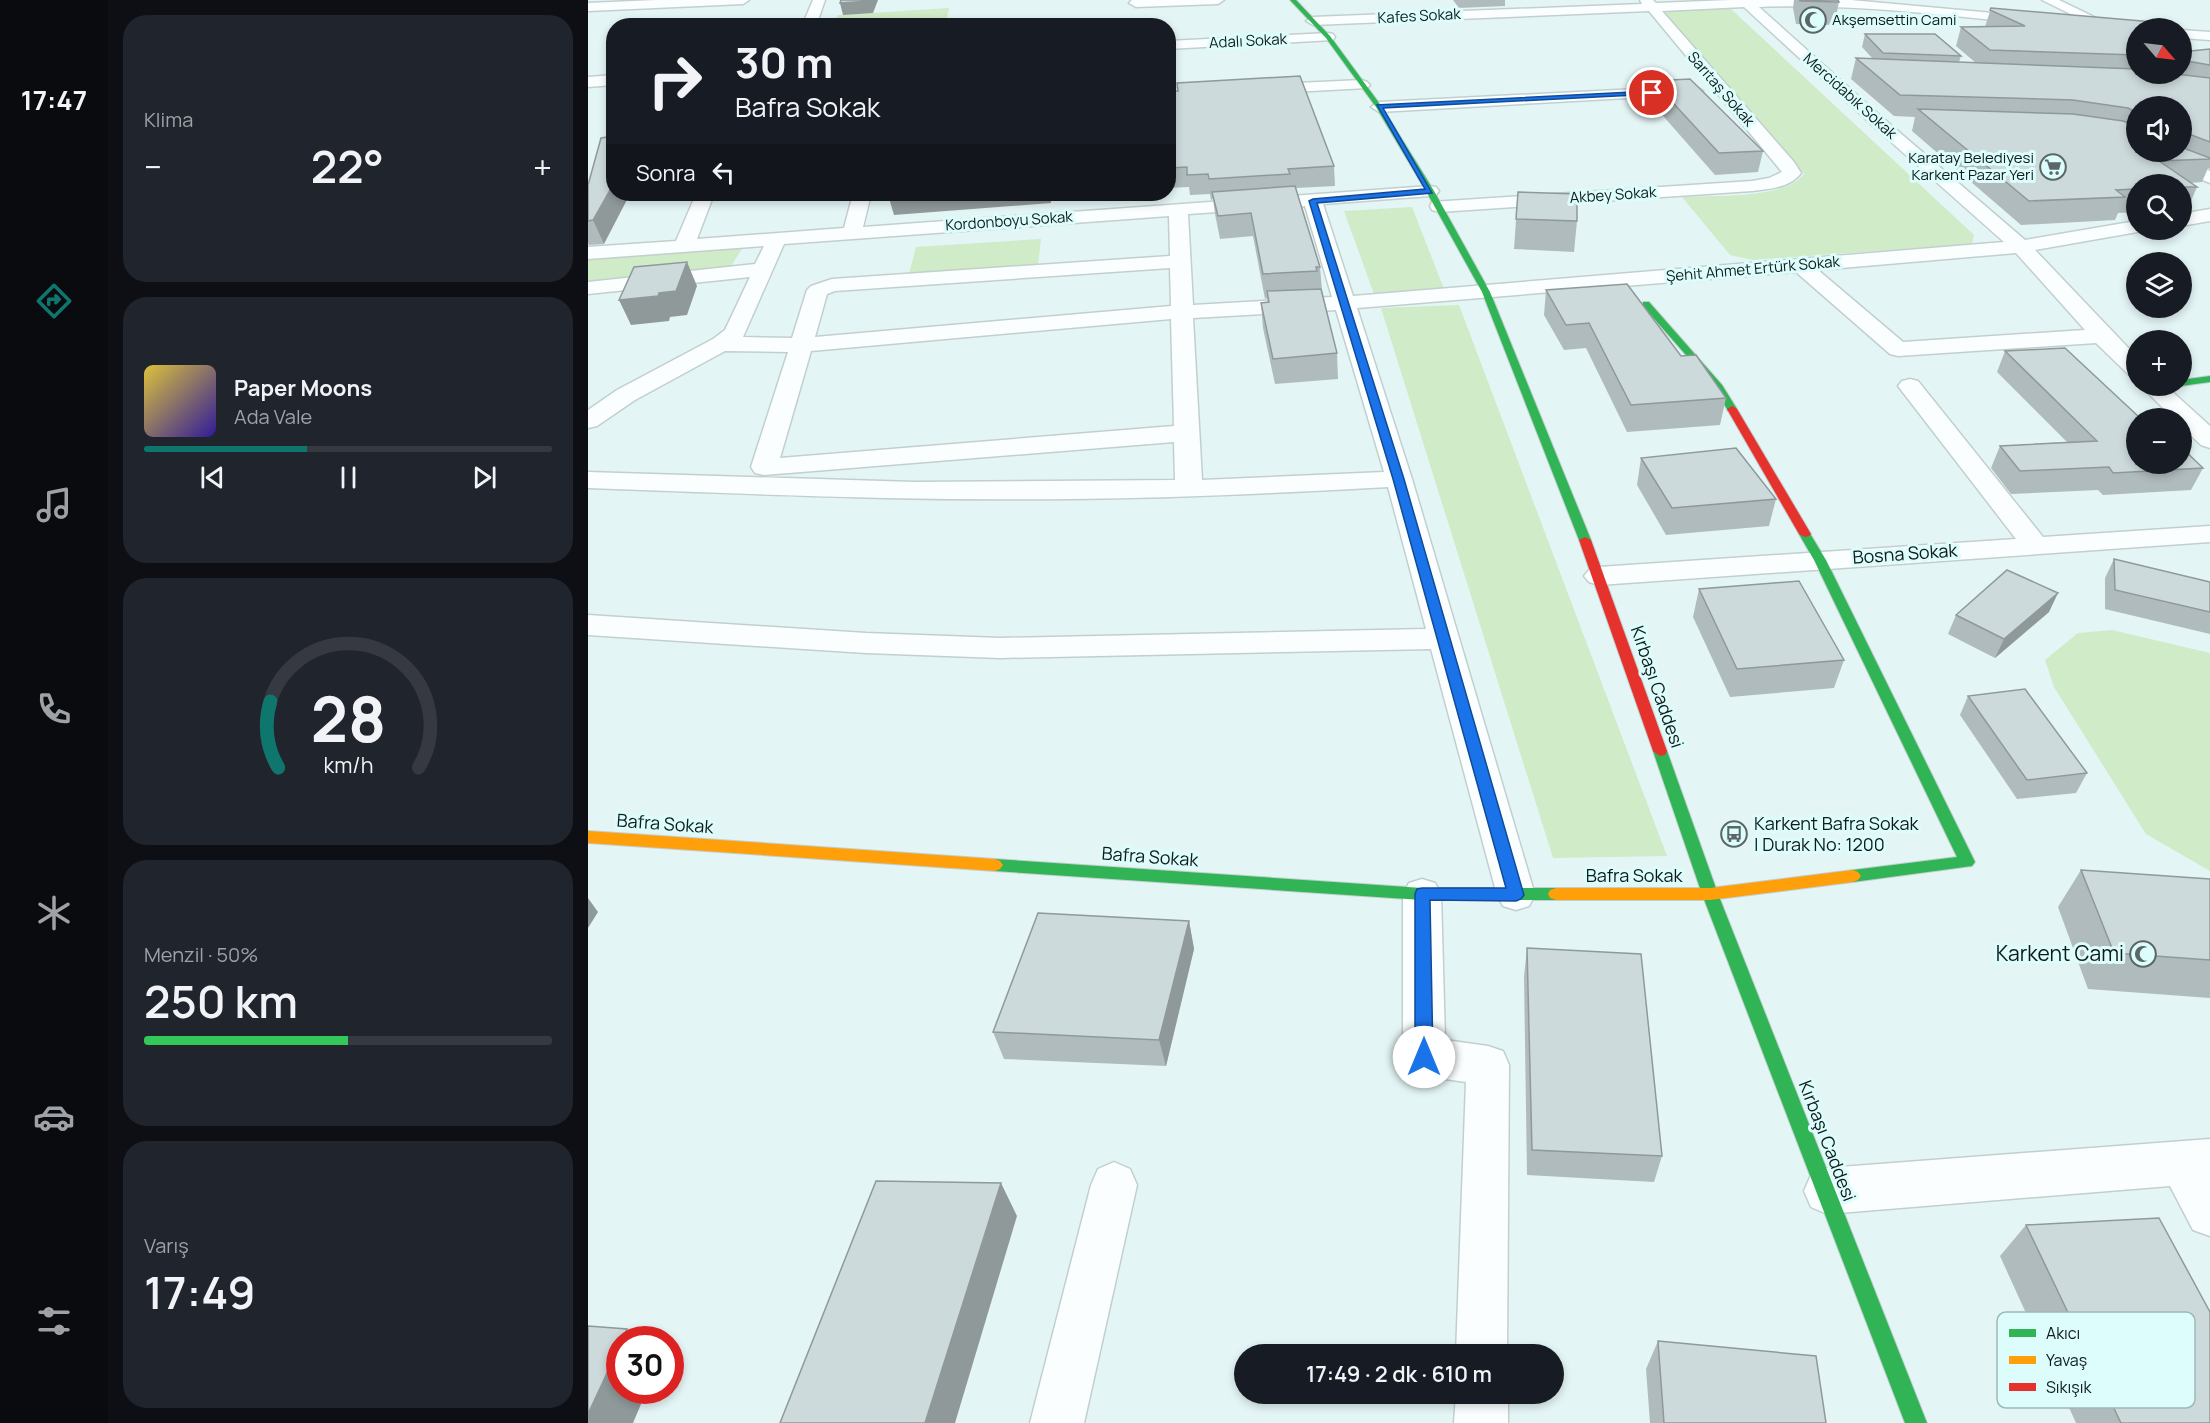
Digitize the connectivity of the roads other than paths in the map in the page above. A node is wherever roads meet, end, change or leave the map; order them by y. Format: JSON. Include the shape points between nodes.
{"nodes":[{"id":1,"x":743,"y":0,"type":"edge"},
{"id":2,"x":819,"y":0,"type":"edge"},
{"id":3,"x":1218,"y":0,"type":"edge"},
{"id":4,"x":1293,"y":0,"type":"edge"},
{"id":5,"x":1901,"y":0,"type":"edge"},
{"id":6,"x":2048,"y":0,"type":"edge"},
{"id":7,"x":1746,"y":2,"type":"edge"},
{"id":8,"x":1136,"y":3,"type":"dead end"},
{"id":9,"x":1649,"y":4,"type":"edge"},
{"id":10,"x":615,"y":5,"type":"junction"},
{"id":11,"x":588,"y":6,"type":"edge"},
{"id":12,"x":1524,"y":6,"type":"edge"},
{"id":13,"x":1915,"y":15,"type":"junction"},
{"id":14,"x":601,"y":18,"type":"dead end"},
{"id":15,"x":811,"y":18,"type":"edge"},
{"id":16,"x":1313,"y":21,"type":"junction"},
{"id":17,"x":2192,"y":35,"type":"edge"},
{"id":18,"x":2210,"y":36,"type":"edge"},
{"id":19,"x":1328,"y":37,"type":"junction"},
{"id":20,"x":1176,"y":45,"type":"edge"},
{"id":21,"x":1822,"y":70,"type":"junction"},
{"id":22,"x":1844,"y":71,"type":"dead end"},
{"id":23,"x":606,"y":81,"type":"edge"},
{"id":24,"x":588,"y":82,"type":"edge"},
{"id":25,"x":1362,"y":85,"type":"junction"},
{"id":26,"x":1720,"y":89,"type":"junction"},
{"id":27,"x":1176,"y":94,"type":"edge"},
{"id":28,"x":1379,"y":107,"type":"junction"},
{"id":29,"x":1879,"y":123,"type":"junction"},
{"id":30,"x":1903,"y":124,"type":"dead end"},
{"id":31,"x":2174,"y":162,"type":"edge"},
{"id":32,"x":1786,"y":178,"type":"joint"},
{"id":33,"x":2210,"y":178,"type":"edge"},
{"id":34,"x":1434,"y":199,"type":"junction"},
{"id":35,"x":702,"y":201,"type":"edge"},
{"id":36,"x":860,"y":201,"type":"edge"},
{"id":37,"x":1094,"y":201,"type":"edge"},
{"id":38,"x":1313,"y":201,"type":"junction"},
{"id":39,"x":1178,"y":209,"type":"junction"},
{"id":40,"x":1094,"y":214,"type":"junction"},
{"id":41,"x":2210,"y":215,"type":"edge"},
{"id":42,"x":2192,"y":218,"type":"edge"},
{"id":43,"x":2126,"y":229,"type":"edge"},
{"id":44,"x":852,"y":233,"type":"junction"},
{"id":45,"x":777,"y":238,"type":"junction"},
{"id":46,"x":684,"y":246,"type":"junction"},
{"id":47,"x":2021,"y":247,"type":"junction"},
{"id":48,"x":588,"y":254,"type":"edge"},
{"id":49,"x":1180,"y":261,"type":"junction"},
{"id":50,"x":1800,"y":265,"type":"junction"},
{"id":51,"x":763,"y":269,"type":"junction"},
{"id":52,"x":588,"y":288,"type":"edge"},
{"id":53,"x":1486,"y":292,"type":"junction"},
{"id":54,"x":1345,"y":303,"type":"junction"},
{"id":55,"x":1646,"y":304,"type":"dead end"},
{"id":56,"x":1181,"y":313,"type":"junction"},
{"id":57,"x":2102,"y":336,"type":"junction"},
{"id":58,"x":721,"y":344,"type":"junction"},
{"id":59,"x":800,"y":345,"type":"junction"},
{"id":60,"x":2126,"y":359,"type":"edge"},
{"id":61,"x":2210,"y":379,"type":"edge"},
{"id":62,"x":2192,"y":381,"type":"edge"},
{"id":63,"x":1910,"y":386,"type":"dead end"},
{"id":64,"x":2168,"y":396,"type":"edge"},
{"id":65,"x":588,"y":422,"type":"edge"},
{"id":66,"x":1187,"y":433,"type":"junction"},
{"id":67,"x":2210,"y":440,"type":"edge"},
{"id":68,"x":756,"y":476,"type":"junction"},
{"id":69,"x":1399,"y":479,"type":"junction"},
{"id":70,"x":588,"y":480,"type":"edge"},
{"id":71,"x":1189,"y":489,"type":"junction"},
{"id":72,"x":2210,"y":534,"type":"edge"},
{"id":73,"x":2035,"y":545,"type":"junction"},
{"id":74,"x":1820,"y":560,"type":"junction"},
{"id":75,"x":1599,"y":576,"type":"junction"},
{"id":76,"x":588,"y":625,"type":"edge"},
{"id":77,"x":1444,"y":639,"type":"junction"},
{"id":78,"x":588,"y":837,"type":"edge"},
{"id":79,"x":1422,"y":894,"type":"junction"},
{"id":80,"x":1710,"y":894,"type":"junction"},
{"id":81,"x":1516,"y":895,"type":"junction"},
{"id":82,"x":2196,"y":1162,"type":"edge"},
{"id":83,"x":1114,"y":1185,"type":"dead end"},
{"id":84,"x":1827,"y":1191,"type":"junction"},
{"id":85,"x":2210,"y":1213,"type":"edge"},
{"id":86,"x":1482,"y":1344,"type":"edge"},
{"id":87,"x":1482,"y":1404,"type":"edge"},
{"id":88,"x":1057,"y":1423,"type":"edge"},
{"id":89,"x":1481,"y":1423,"type":"edge"},
{"id":90,"x":1916,"y":1423,"type":"edge"}],
"edges":[{"from":1,"to":10,"type":"street"},
{"from":2,"to":15,"type":"street"},
{"from":3,"to":8,"type":"street"},
{"from":4,"to":16,"type":"street","name":"Kırbaşı Caddesi"},
{"from":5,"to":13,"type":"street"},
{"from":6,"to":13,"type":"street","name":"Kafes Sokak","via":[[2112,28]]},
{"from":7,"to":9,"type":"street","name":"Kafes Sokak"},
{"from":7,"to":13,"type":"street","name":"Kafes Sokak","via":[[1829,2]]},
{"from":7,"to":21,"type":"street","name":"Mercidabık Sokak"},
{"from":9,"to":12,"type":"street","name":"Kafes Sokak"},
{"from":9,"to":26,"type":"street","name":"Sarıtaş Sokak"},
{"from":10,"to":11,"type":"street"},
{"from":10,"to":14,"type":"street"},
{"from":12,"to":16,"type":"street","name":"Kafes Sokak"},
{"from":16,"to":19,"type":"street","name":"Kırbaşı Caddesi"},
{"from":17,"to":18,"type":"street"},
{"from":19,"to":20,"type":"street","name":"Adalı Sokak"},
{"from":19,"to":25,"type":"street","name":"Kırbaşı Caddesi"},
{"from":21,"to":22,"type":"street"},
{"from":21,"to":29,"type":"street","name":"Mercidabık Sokak"},
{"from":23,"to":24,"type":"street"},
{"from":25,"to":27,"type":"street"},
{"from":25,"to":28,"type":"street","name":"Kırbaşı Caddesi"},
{"from":26,"to":28,"type":"street"},
{"from":26,"to":32,"type":"street","name":"Sarıtaş Sokak","via":[[1788,166],[1792,173]]},
{"from":28,"to":34,"type":"street","name":"Kırbaşı Caddesi"},
{"from":29,"to":30,"type":"street"},
{"from":29,"to":47,"type":"street","name":"Mercidabık Sokak"},
{"from":31,"to":33,"type":"street"},
{"from":32,"to":34,"type":"street","name":"Akbey Sokak","via":[[1752,186]]},
{"from":34,"to":38,"type":"street","name":"Kordonboyu Sokak"},
{"from":34,"to":53,"type":"street","name":"Kırbaşı Caddesi"},
{"from":35,"to":46,"type":"street"},
{"from":36,"to":44,"type":"street"},
{"from":37,"to":40,"type":"street"},
{"from":38,"to":39,"type":"street","name":"Kordonboyu Sokak"},
{"from":38,"to":54,"type":"street"},
{"from":39,"to":40,"type":"street","name":"Kordonboyu Sokak"},
{"from":39,"to":49,"type":"street"},
{"from":40,"to":44,"type":"street","name":"Kordonboyu Sokak"},
{"from":41,"to":42,"type":"street"},
{"from":43,"to":47,"type":"street","name":"Şehit Ahmet Ertürk Sokak"},
{"from":44,"to":45,"type":"street","name":"Kordonboyu Sokak"},
{"from":45,"to":46,"type":"street","name":"Kordonboyu Sokak"},
{"from":45,"to":51,"type":"street"},
{"from":46,"to":48,"type":"street","name":"Kordonboyu Sokak"},
{"from":47,"to":50,"type":"street","name":"Şehit Ahmet Ertürk Sokak"},
{"from":47,"to":57,"type":"street","name":"Mercidabık Sokak"},
{"from":49,"to":56,"type":"street"},
{"from":49,"to":59,"type":"street","via":[[832,285],[818,290],[814,297]]},
{"from":50,"to":53,"type":"street","name":"Şehit Ahmet Ertürk Sokak"},
{"from":50,"to":57,"type":"street","via":[[1898,349]]},
{"from":51,"to":52,"type":"street"},
{"from":51,"to":58,"type":"street","via":[[735,333]]},
{"from":53,"to":54,"type":"street","name":"Şehit Ahmet Ertürk Sokak"},
{"from":53,"to":75,"type":"street","name":"Kırbaşı Caddesi"},
{"from":54,"to":56,"type":"street","name":"Şehit Ahmet Ertürk Sokak"},
{"from":54,"to":69,"type":"street"},
{"from":55,"to":74,"type":"street","via":[[1719,387]]},
{"from":56,"to":59,"type":"street","name":"Şehit Ahmet Ertürk Sokak"},
{"from":56,"to":66,"type":"street"},
{"from":57,"to":60,"type":"street","name":"Mercidabık Sokak"},
{"from":58,"to":59,"type":"street","name":"Şehit Ahmet Ertürk Sokak"},
{"from":58,"to":65,"type":"street","via":[[626,394]]},
{"from":59,"to":68,"type":"street"},
{"from":61,"to":62,"type":"street"},
{"from":63,"to":73,"type":"street"},
{"from":64,"to":67,"type":"street"},
{"from":66,"to":68,"type":"street"},
{"from":66,"to":71,"type":"street"},
{"from":68,"to":70,"type":"street"},
{"from":68,"to":71,"type":"street","via":[[1023,491]]},
{"from":69,"to":71,"type":"street"},
{"from":69,"to":77,"type":"street"},
{"from":72,"to":73,"type":"street","name":"Bosna Sokak"},
{"from":73,"to":74,"type":"street","name":"Bosna Sokak"},
{"from":74,"to":75,"type":"street","name":"Bosna Sokak"},
{"from":74,"to":80,"type":"street","name":"Bafra Sokak","via":[[1967,862]]},
{"from":75,"to":80,"type":"street","name":"Kırbaşı Caddesi"},
{"from":76,"to":77,"type":"street","via":[[1000,648]]},
{"from":77,"to":81,"type":"street"},
{"from":78,"to":79,"type":"street","name":"Bafra Sokak"},
{"from":79,"to":81,"type":"street","name":"Bafra Sokak"},
{"from":79,"to":86,"type":"street","via":[[1424,1057],[1488,1065]]},
{"from":80,"to":81,"type":"street","name":"Bafra Sokak"},
{"from":80,"to":84,"type":"street","name":"Kırbaşı Caddesi"},
{"from":82,"to":84,"type":"street"},
{"from":82,"to":85,"type":"street"},
{"from":83,"to":88,"type":"street"},
{"from":84,"to":90,"type":"street","name":"Kırbaşı Caddesi"},
{"from":87,"to":89,"type":"street"}]}
